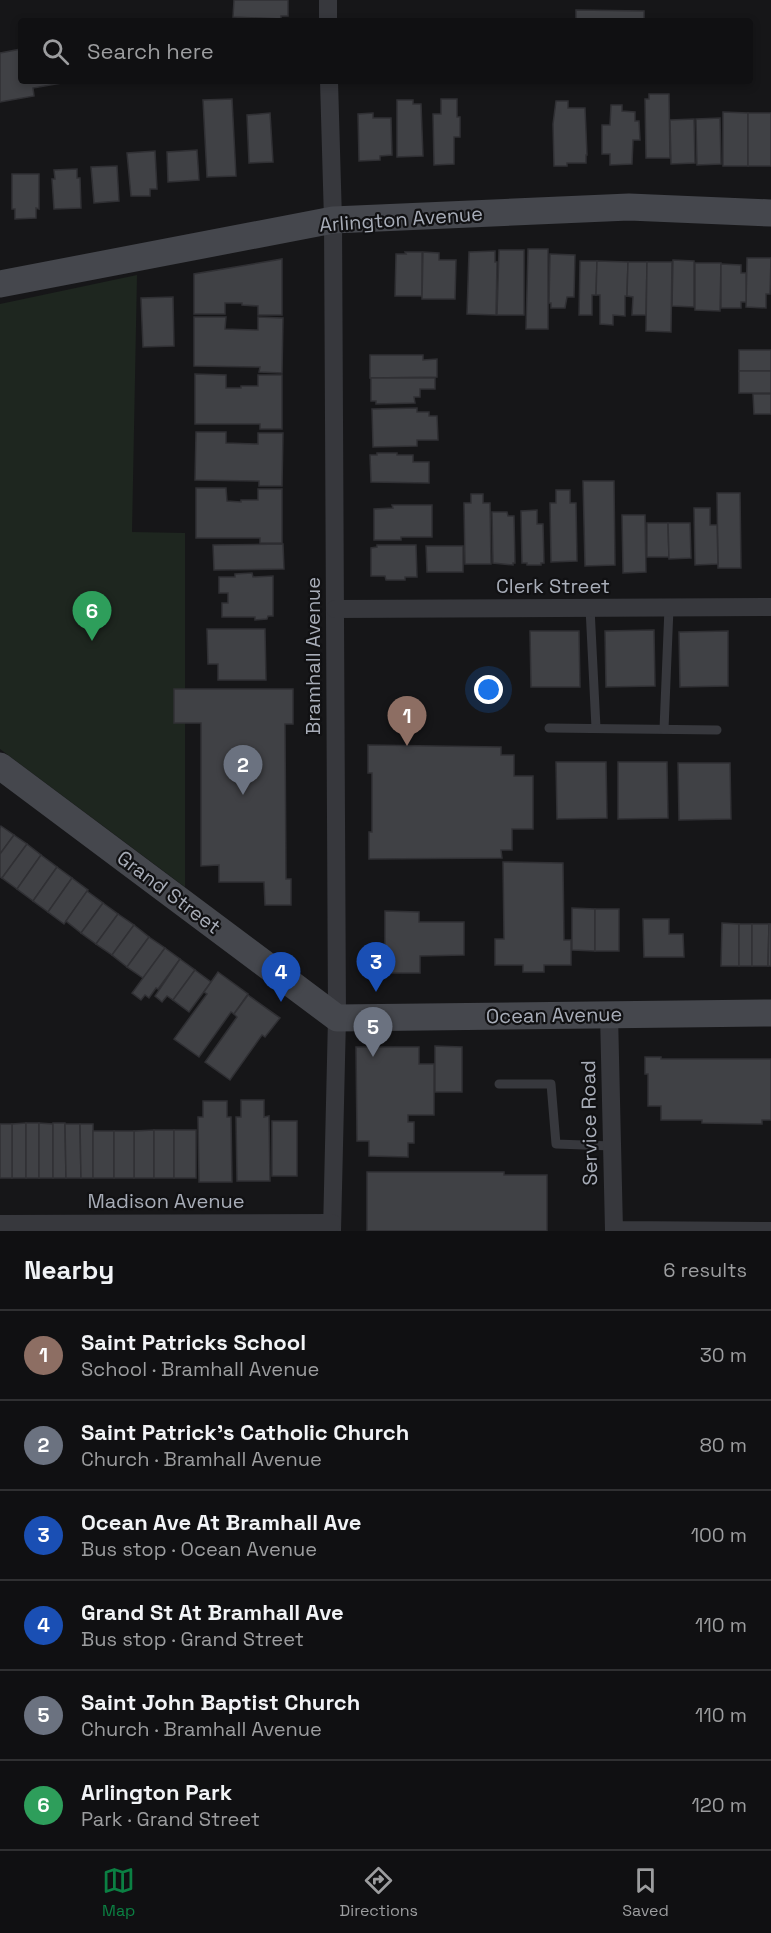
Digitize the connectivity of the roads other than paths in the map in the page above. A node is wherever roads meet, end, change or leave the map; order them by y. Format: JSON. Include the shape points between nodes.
{"nodes":[{"id":1,"x":328,"y":0,"type":"edge"},
{"id":2,"x":328,"y":18,"type":"edge"},
{"id":3,"x":329,"y":84,"type":"edge"},
{"id":4,"x":771,"y":213,"type":"edge"},
{"id":5,"x":333,"y":220,"type":"junction"},
{"id":6,"x":0,"y":284,"type":"edge"},
{"id":7,"x":590,"y":608,"type":"junction"},
{"id":8,"x":669,"y":608,"type":"junction"},
{"id":9,"x":771,"y":608,"type":"edge"},
{"id":10,"x":335,"y":609,"type":"junction"},
{"id":11,"x":549,"y":728,"type":"dead end"},
{"id":12,"x":597,"y":728,"type":"junction"},
{"id":13,"x":664,"y":729,"type":"junction"},
{"id":14,"x":717,"y":730,"type":"dead end"},
{"id":15,"x":0,"y":766,"type":"edge"},
{"id":16,"x":771,"y":1013,"type":"edge"},
{"id":17,"x":609,"y":1014,"type":"junction"},
{"id":18,"x":338,"y":1018,"type":"junction"},
{"id":19,"x":499,"y":1084,"type":"dead end"},
{"id":20,"x":612,"y":1146,"type":"junction"},
{"id":21,"x":0,"y":1224,"type":"edge"},
{"id":22,"x":332,"y":1227,"type":"edge"},
{"id":23,"x":614,"y":1230,"type":"edge"},
{"id":24,"x":771,"y":1231,"type":"edge"}],
"edges":[{"from":1,"to":2,"type":"street"},
{"from":3,"to":5,"type":"street","name":"Bramhall Avenue"},
{"from":4,"to":5,"type":"street","name":"Arlington Avenue","via":[[629,207]]},
{"from":5,"to":6,"type":"street","name":"Arlington Avenue"},
{"from":5,"to":10,"type":"street","name":"Bramhall Avenue"},
{"from":7,"to":8,"type":"street","name":"Clerk Street"},
{"from":7,"to":10,"type":"street","name":"Clerk Street"},
{"from":7,"to":12,"type":"lane"},
{"from":8,"to":9,"type":"street","name":"Clerk Street"},
{"from":8,"to":13,"type":"lane"},
{"from":10,"to":18,"type":"street","name":"Bramhall Avenue"},
{"from":11,"to":12,"type":"lane"},
{"from":12,"to":13,"type":"lane"},
{"from":13,"to":14,"type":"lane"},
{"from":15,"to":18,"type":"street","name":"Grand Street"},
{"from":16,"to":17,"type":"street","name":"Ocean Avenue"},
{"from":17,"to":18,"type":"street","name":"Ocean Avenue"},
{"from":17,"to":20,"type":"street","name":"Service Road"},
{"from":18,"to":22,"type":"street","name":"Bramhall Avenue"},
{"from":19,"to":20,"type":"lane","via":[[551,1084],[556,1144]]},
{"from":20,"to":23,"type":"street","name":"Service Road"},
{"from":21,"to":22,"type":"street","name":"Madison Avenue"},
{"from":23,"to":24,"type":"street"}]}
